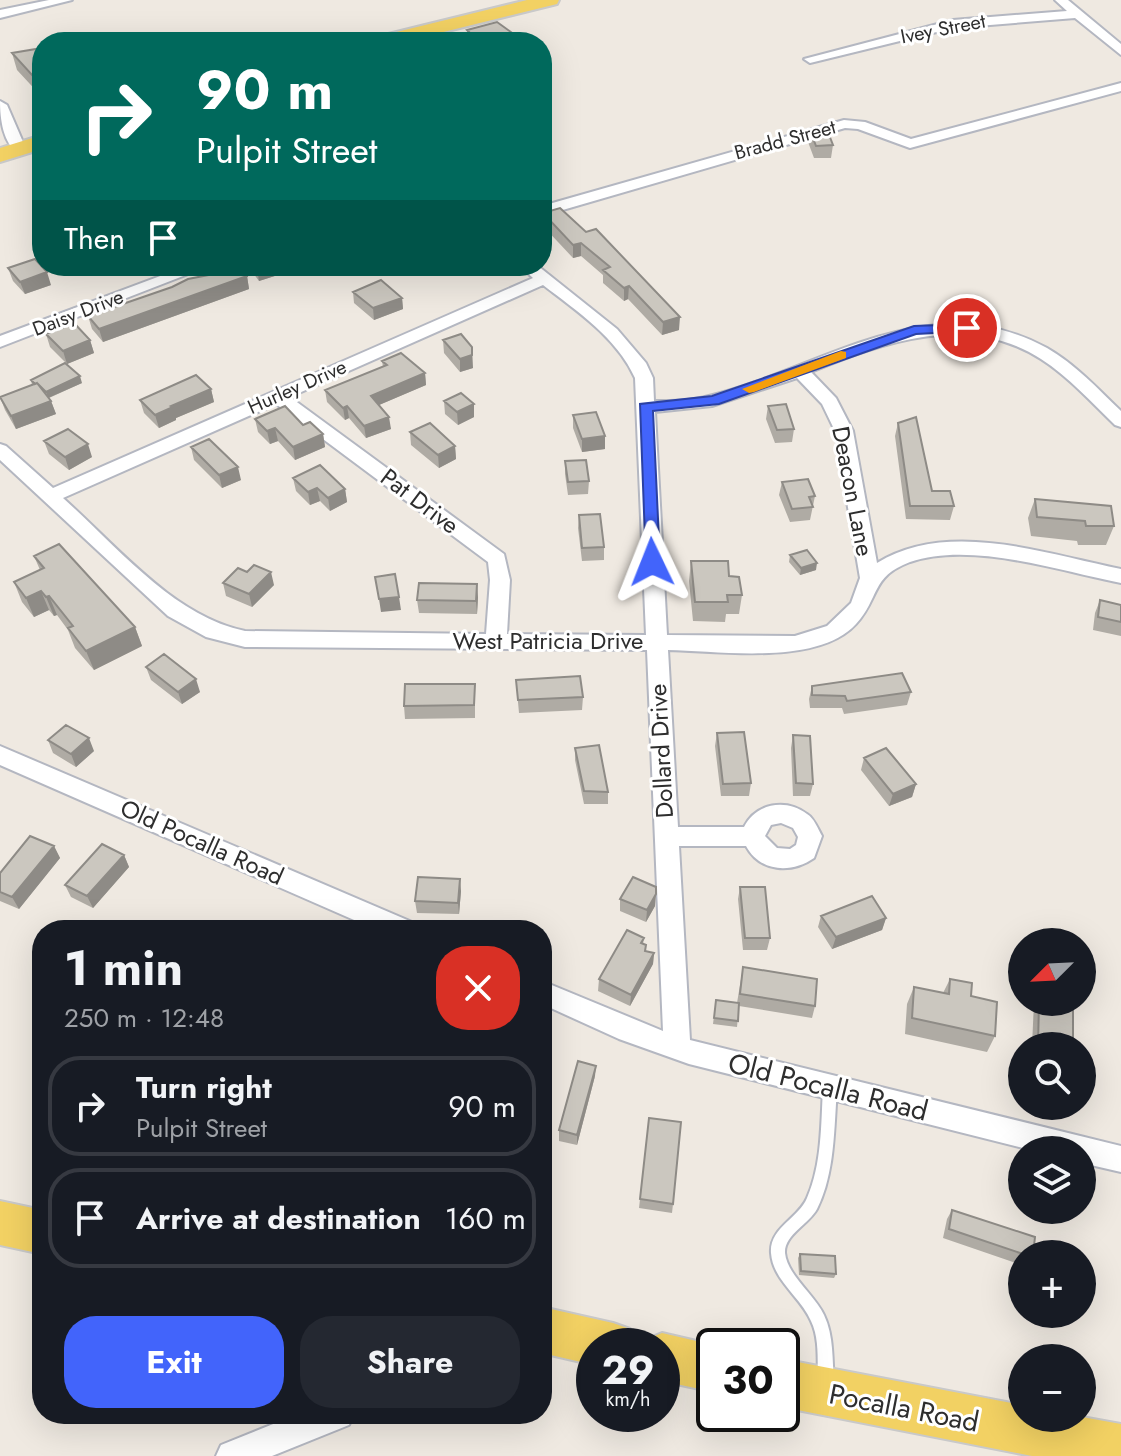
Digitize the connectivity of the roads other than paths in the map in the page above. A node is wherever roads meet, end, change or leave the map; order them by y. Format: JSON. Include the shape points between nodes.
{"nodes":[{"id":1,"x":66,"y":0,"type":"edge"},
{"id":2,"x":545,"y":0,"type":"edge"},
{"id":3,"x":1061,"y":0,"type":"edge"},
{"id":4,"x":0,"y":14,"type":"edge"},
{"id":5,"x":1078,"y":14,"type":"junction"},
{"id":6,"x":419,"y":32,"type":"edge"},
{"id":7,"x":1121,"y":51,"type":"edge"},
{"id":8,"x":810,"y":59,"type":"dead end"},
{"id":9,"x":1121,"y":87,"type":"edge"},
{"id":10,"x":0,"y":105,"type":"edge"},
{"id":11,"x":32,"y":145,"type":"edge"},
{"id":12,"x":10,"y":152,"type":"edge"},
{"id":13,"x":552,"y":208,"type":"edge"},
{"id":14,"x":175,"y":276,"type":"edge"},
{"id":15,"x":530,"y":276,"type":"edge"},
{"id":16,"x":540,"y":276,"type":"edge"},
{"id":17,"x":0,"y":342,"type":"edge"},
{"id":18,"x":799,"y":370,"type":"junction"},
{"id":19,"x":277,"y":396,"type":"junction"},
{"id":20,"x":645,"y":407,"type":"junction"},
{"id":21,"x":1121,"y":421,"type":"edge"},
{"id":22,"x":0,"y":450,"type":"edge"},
{"id":23,"x":51,"y":496,"type":"junction"},
{"id":24,"x":1121,"y":576,"type":"edge"},
{"id":25,"x":870,"y":578,"type":"junction"},
{"id":26,"x":496,"y":640,"type":"junction"},
{"id":27,"x":655,"y":640,"type":"junction"},
{"id":28,"x":0,"y":755,"type":"edge"},
{"id":29,"x":753,"y":836,"type":"dead end"},
{"id":30,"x":666,"y":837,"type":"junction"},
{"id":31,"x":380,"y":920,"type":"edge"},
{"id":32,"x":552,"y":997,"type":"edge"},
{"id":33,"x":677,"y":1048,"type":"junction"},
{"id":34,"x":830,"y":1088,"type":"junction"},
{"id":35,"x":1121,"y":1159,"type":"edge"},
{"id":36,"x":0,"y":1223,"type":"edge"},
{"id":37,"x":32,"y":1230,"type":"edge"},
{"id":38,"x":552,"y":1332,"type":"edge"},
{"id":39,"x":576,"y":1338,"type":"edge"},
{"id":40,"x":804,"y":1388,"type":"edge"},
{"id":41,"x":313,"y":1424,"type":"edge"},
{"id":42,"x":1121,"y":1449,"type":"edge"},
{"id":43,"x":232,"y":1456,"type":"edge"}],
"edges":[{"from":1,"to":4,"type":"street"},
{"from":2,"to":6,"type":"main road"},
{"from":3,"to":5,"type":"street"},
{"from":5,"to":7,"type":"street"},
{"from":5,"to":8,"type":"street","name":"Ivey Street","via":[[969,21]]},
{"from":9,"to":13,"type":"street","name":"Bradd Street","via":[[910,144],[844,124]]},
{"from":10,"to":12,"type":"street"},
{"from":11,"to":12,"type":"main road"},
{"from":14,"to":17,"type":"street","name":"Daisy Drive"},
{"from":15,"to":19,"type":"street","name":"Hurley Drive"},
{"from":16,"to":20,"type":"street","name":"Dollard Drive","via":[[632,354],[644,378]]},
{"from":18,"to":20,"type":"street","via":[[714,400]]},
{"from":18,"to":21,"type":"street","via":[[902,333],[967,328],[1039,351]]},
{"from":18,"to":25,"type":"street","name":"Deacon Lane","via":[[830,402],[844,431]]},
{"from":19,"to":23,"type":"street","name":"Hurley Drive"},
{"from":19,"to":26,"type":"street","name":"Pat Drive","via":[[497,559]]},
{"from":20,"to":27,"type":"street","name":"Dollard Drive"},
{"from":22,"to":23,"type":"street","name":"West Patricia Drive"},
{"from":23,"to":26,"type":"street","name":"West Patricia Drive","via":[[175,611],[213,632],[272,640]]},
{"from":24,"to":25,"type":"street","via":[[972,549],[940,549],[904,557]]},
{"from":25,"to":27,"type":"street","name":"West Patricia Drive","via":[[848,624],[816,640]]},
{"from":26,"to":27,"type":"street","name":"West Patricia Drive"},
{"from":27,"to":30,"type":"street","name":"Dollard Drive"},
{"from":28,"to":31,"type":"street","name":"Old Pocalla Road"},
{"from":29,"to":30,"type":"street"},
{"from":30,"to":33,"type":"street","name":"Dollard Drive"},
{"from":32,"to":33,"type":"street","name":"Old Pocalla Road"},
{"from":33,"to":34,"type":"street","name":"Old Pocalla Road"},
{"from":34,"to":35,"type":"street","name":"Old Pocalla Road"},
{"from":34,"to":40,"type":"lane","via":[[821,1181],[811,1207],[801,1222],[783,1233],[777,1250],[780,1265],[820,1322]]},
{"from":36,"to":37,"type":"main road"},
{"from":38,"to":39,"type":"main road"},
{"from":40,"to":42,"type":"main road","name":"Pocalla Road"},
{"from":41,"to":43,"type":"street"}]}
